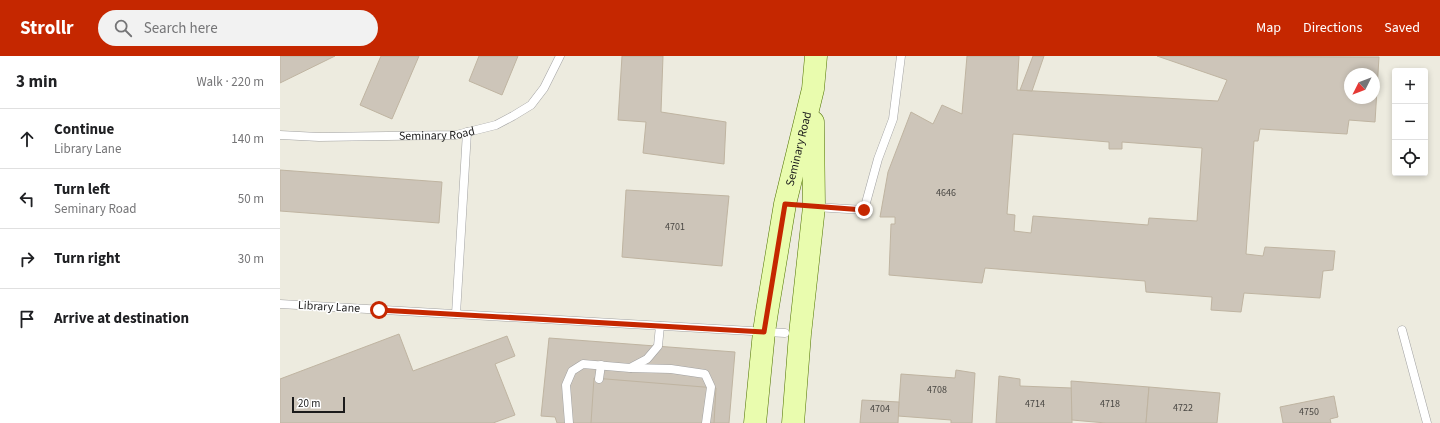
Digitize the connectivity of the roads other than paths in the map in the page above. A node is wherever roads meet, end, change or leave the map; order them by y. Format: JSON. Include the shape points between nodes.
{"nodes":[{"id":1,"x":560,"y":56,"type":"edge"},
{"id":2,"x":816,"y":56,"type":"edge"},
{"id":3,"x":902,"y":56,"type":"edge"},
{"id":4,"x":812,"y":89,"type":"junction"},
{"id":5,"x":467,"y":132,"type":"junction"},
{"id":6,"x":280,"y":135,"type":"edge"},
{"id":7,"x":785,"y":204,"type":"junction"},
{"id":8,"x":814,"y":207,"type":"junction"},
{"id":9,"x":280,"y":304,"type":"edge"},
{"id":10,"x":456,"y":314,"type":"junction"},
{"id":11,"x":660,"y":326,"type":"junction"},
{"id":12,"x":1402,"y":330,"type":"dead end"},
{"id":13,"x":764,"y":332,"type":"junction"},
{"id":14,"x":785,"y":333,"type":"dead end"},
{"id":15,"x":601,"y":365,"type":"junction"},
{"id":16,"x":630,"y":368,"type":"junction"},
{"id":17,"x":599,"y":379,"type":"dead end"},
{"id":18,"x":569,"y":423,"type":"edge"},
{"id":19,"x":706,"y":423,"type":"edge"},
{"id":20,"x":755,"y":423,"type":"edge"},
{"id":21,"x":793,"y":423,"type":"edge"},
{"id":22,"x":1427,"y":423,"type":"edge"}],
"edges":[{"from":1,"to":5,"type":"lane","name":"Seminary Road","via":[[544,88],[531,105],[496,125]]},
{"from":2,"to":4,"type":"main road","name":"Seminary Road"},
{"from":3,"to":8,"type":"lane","via":[[893,119],[878,159],[864,210]]},
{"from":4,"to":7,"type":"main road","name":"Seminary Road"},
{"from":4,"to":8,"type":"main road","name":"Seminary Road"},
{"from":5,"to":6,"type":"lane","name":"Seminary Road","via":[[456,135]]},
{"from":5,"to":10,"type":"lane"},
{"from":7,"to":8,"type":"main road"},
{"from":7,"to":13,"type":"main road","name":"Seminary Road"},
{"from":8,"to":21,"type":"main road","name":"Seminary Road"},
{"from":9,"to":10,"type":"lane","name":"Library Lane"},
{"from":10,"to":11,"type":"lane","name":"Library Lane"},
{"from":11,"to":13,"type":"lane","name":"Library Lane"},
{"from":11,"to":16,"type":"lane","via":[[658,346],[646,359]]},
{"from":12,"to":22,"type":"lane"},
{"from":13,"to":14,"type":"lane","name":"Library Lane"},
{"from":13,"to":20,"type":"main road","name":"Seminary Road"},
{"from":15,"to":16,"type":"lane"},
{"from":15,"to":17,"type":"lane"},
{"from":15,"to":18,"type":"lane","via":[[583,364],[572,371],[566,385]]},
{"from":16,"to":19,"type":"lane","via":[[671,369],[705,374],[711,387]]}]}
